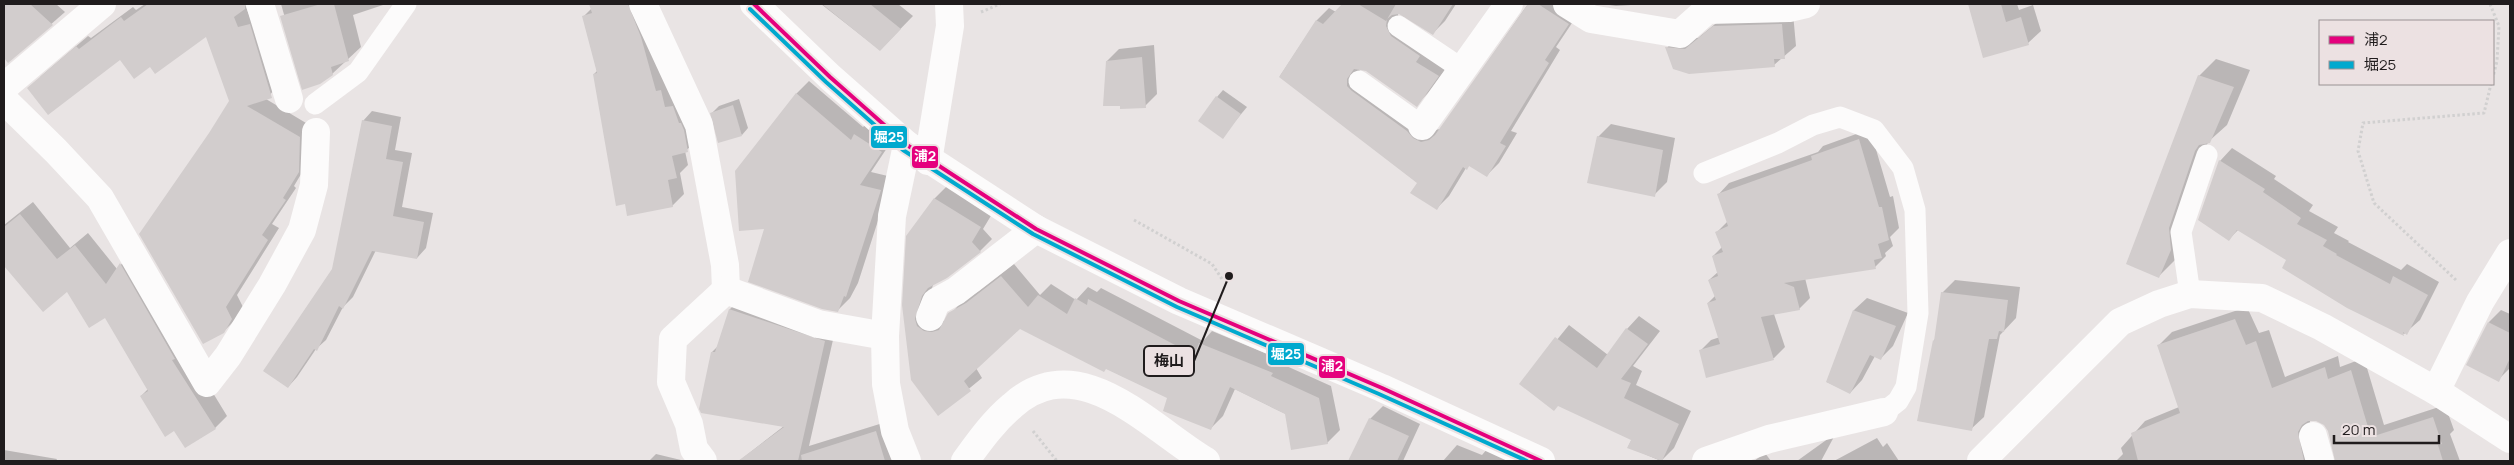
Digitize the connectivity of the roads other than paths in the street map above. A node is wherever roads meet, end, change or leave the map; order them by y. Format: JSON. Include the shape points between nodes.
{"nodes":[{"id":1,"x":102,"y":4,"type":"edge"},
{"id":2,"x":260,"y":4,"type":"edge"},
{"id":3,"x":406,"y":4,"type":"edge"},
{"id":4,"x":643,"y":4,"type":"edge"},
{"id":5,"x":754,"y":4,"type":"edge"},
{"id":6,"x":949,"y":4,"type":"edge"},
{"id":7,"x":1508,"y":4,"type":"edge"},
{"id":8,"x":1567,"y":4,"type":"edge"},
{"id":9,"x":1806,"y":4,"type":"edge"},
{"id":10,"x":1398,"y":26,"type":"dead end"},
{"id":11,"x":1462,"y":69,"type":"junction"},
{"id":12,"x":1359,"y":81,"type":"dead end"},
{"id":13,"x":4,"y":87,"type":"edge"},
{"id":14,"x":4,"y":100,"type":"edge"},
{"id":15,"x":302,"y":102,"type":"joint"},
{"id":16,"x":1422,"y":126,"type":"joint"},
{"id":17,"x":316,"y":132,"type":"dead end"},
{"id":18,"x":907,"y":145,"type":"junction"},
{"id":19,"x":2207,"y":155,"type":"dead end"},
{"id":20,"x":928,"y":161,"type":"junction"},
{"id":21,"x":1704,"y":173,"type":"dead end"},
{"id":22,"x":1036,"y":229,"type":"junction"},
{"id":23,"x":2510,"y":253,"type":"edge"},
{"id":24,"x":726,"y":290,"type":"junction"},
{"id":25,"x":2190,"y":294,"type":"junction"},
{"id":26,"x":930,"y":317,"type":"dead end"},
{"id":27,"x":885,"y":336,"type":"junction"},
{"id":28,"x":2436,"y":391,"type":"junction"},
{"id":29,"x":1884,"y":412,"type":"joint"},
{"id":30,"x":2510,"y":439,"type":"edge"},
{"id":31,"x":698,"y":457,"type":"edge"},
{"id":32,"x":1201,"y":460,"type":"edge"},
{"id":33,"x":907,"y":461,"type":"edge"},
{"id":34,"x":965,"y":461,"type":"edge"},
{"id":35,"x":1541,"y":461,"type":"edge"},
{"id":36,"x":1706,"y":461,"type":"edge"},
{"id":37,"x":1981,"y":461,"type":"edge"}],
"edges":[{"from":1,"to":13,"type":"street"},
{"from":2,"to":15,"type":"street"},
{"from":3,"to":15,"type":"lane","via":[[358,72]]},
{"from":4,"to":24,"type":"street","via":[[699,124],[725,265]]},
{"from":5,"to":18,"type":"street"},
{"from":6,"to":20,"type":"street","via":[[950,26]]},
{"from":7,"to":11,"type":"street"},
{"from":8,"to":9,"type":"street","via":[[1591,19],[1680,34],[1708,10],[1789,8]]},
{"from":10,"to":11,"type":"lane"},
{"from":11,"to":16,"type":"street"},
{"from":12,"to":16,"type":"lane"},
{"from":14,"to":17,"type":"street","via":[[100,198],[208,383],[272,286],[302,230],[314,185]]},
{"from":18,"to":20,"type":"street"},
{"from":18,"to":27,"type":"street","via":[[892,216]]},
{"from":19,"to":25,"type":"lane","via":[[2181,232]]},
{"from":20,"to":22,"type":"street"},
{"from":21,"to":29,"type":"lane","via":[[1813,125],[1840,117],[1874,130],[1903,168],[1915,210],[1918,313],[1906,387],[1898,401]]},
{"from":22,"to":26,"type":"street","via":[[956,291],[936,302]]},
{"from":22,"to":35,"type":"street","via":[[1179,301]]},
{"from":23,"to":28,"type":"street","via":[[2480,302]]},
{"from":24,"to":27,"type":"street","via":[[818,324]]},
{"from":24,"to":31,"type":"street","via":[[673,339],[671,382],[689,424]]},
{"from":25,"to":28,"type":"street","via":[[2262,298],[2322,327]]},
{"from":25,"to":37,"type":"street","via":[[2120,322]]},
{"from":27,"to":33,"type":"street","via":[[886,384],[895,431]]},
{"from":28,"to":30,"type":"street"},
{"from":29,"to":36,"type":"street","via":[[1769,440]]},
{"from":32,"to":34,"type":"street","via":[[1102,391],[1072,384],[1055,384],[1035,390],[1013,405],[988,430]]}]}
